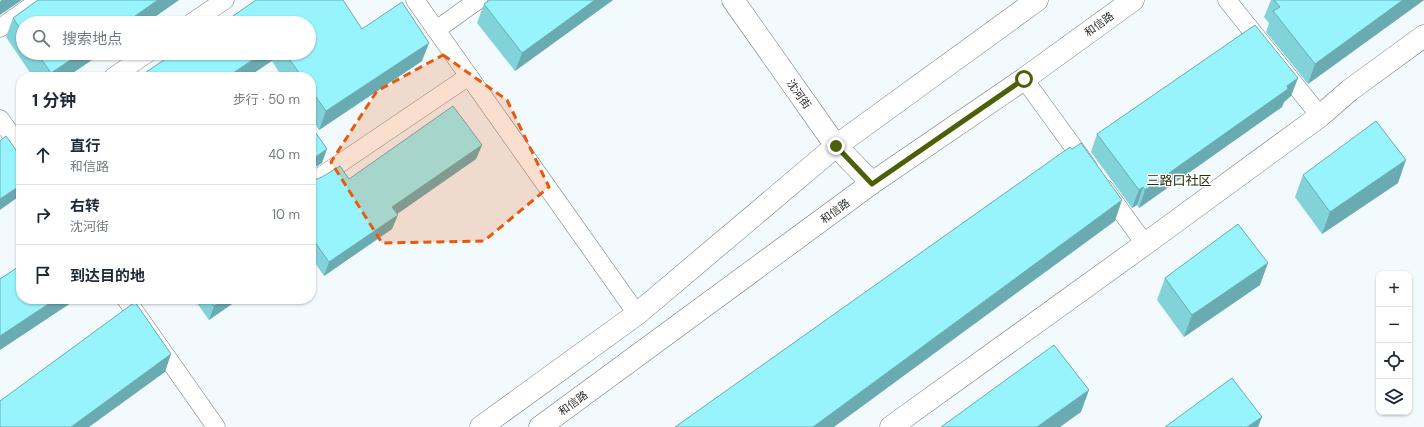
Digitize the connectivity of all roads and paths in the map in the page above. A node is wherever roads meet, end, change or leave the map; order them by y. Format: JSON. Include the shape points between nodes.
{"nodes":[{"id":1,"x":40,"y":0,"type":"edge"},
{"id":2,"x":225,"y":0,"type":"edge"},
{"id":3,"x":414,"y":0,"type":"edge"},
{"id":4,"x":478,"y":0,"type":"edge"},
{"id":5,"x":733,"y":0,"type":"edge"},
{"id":6,"x":1037,"y":0,"type":"edge"},
{"id":7,"x":1133,"y":0,"type":"edge"},
{"id":8,"x":1228,"y":0,"type":"edge"},
{"id":9,"x":17,"y":16,"type":"edge"},
{"id":10,"x":202,"y":16,"type":"edge"},
{"id":11,"x":16,"y":17,"type":"edge"},
{"id":12,"x":0,"y":28,"type":"edge"},
{"id":13,"x":436,"y":30,"type":"junction"},
{"id":14,"x":1424,"y":36,"type":"edge"},
{"id":15,"x":138,"y":60,"type":"edge"},
{"id":16,"x":121,"y":72,"type":"edge"},
{"id":17,"x":469,"y":76,"type":"junction"},
{"id":18,"x":1024,"y":79,"type":"junction"},
{"id":19,"x":1320,"y":116,"type":"junction"},
{"id":20,"x":0,"y":119,"type":"edge"},
{"id":21,"x":16,"y":140,"type":"edge"},
{"id":22,"x":836,"y":146,"type":"junction"},
{"id":23,"x":316,"y":179,"type":"edge"},
{"id":24,"x":872,"y":184,"type":"junction"},
{"id":25,"x":1145,"y":244,"type":"junction"},
{"id":26,"x":133,"y":304,"type":"edge"},
{"id":27,"x":637,"y":314,"type":"junction"},
{"id":28,"x":216,"y":427,"type":"edge"},
{"id":29,"x":481,"y":427,"type":"edge"},
{"id":30,"x":540,"y":427,"type":"edge"},
{"id":31,"x":891,"y":427,"type":"edge"}],
"edges":[{"from":1,"to":9,"type":"lane"},
{"from":2,"to":10,"type":"lane"},
{"from":3,"to":13,"type":"lane"},
{"from":4,"to":13,"type":"lane"},
{"from":5,"to":22,"type":"street","name":"沈河街"},
{"from":6,"to":22,"type":"street"},
{"from":7,"to":18,"type":"street","name":"和信路"},
{"from":8,"to":19,"type":"lane"},
{"from":11,"to":12,"type":"lane"},
{"from":13,"to":17,"type":"lane"},
{"from":14,"to":19,"type":"street","via":[[1350,90]]},
{"from":15,"to":16,"type":"lane"},
{"from":17,"to":23,"type":"lane"},
{"from":17,"to":27,"type":"lane"},
{"from":18,"to":24,"type":"street","name":"和信路"},
{"from":18,"to":25,"type":"lane"},
{"from":19,"to":25,"type":"street"},
{"from":20,"to":21,"type":"lane"},
{"from":22,"to":24,"type":"street","name":"沈河街"},
{"from":22,"to":27,"type":"street"},
{"from":24,"to":30,"type":"street","name":"和信路"},
{"from":25,"to":31,"type":"street"},
{"from":26,"to":28,"type":"lane"},
{"from":27,"to":29,"type":"street"}]}
